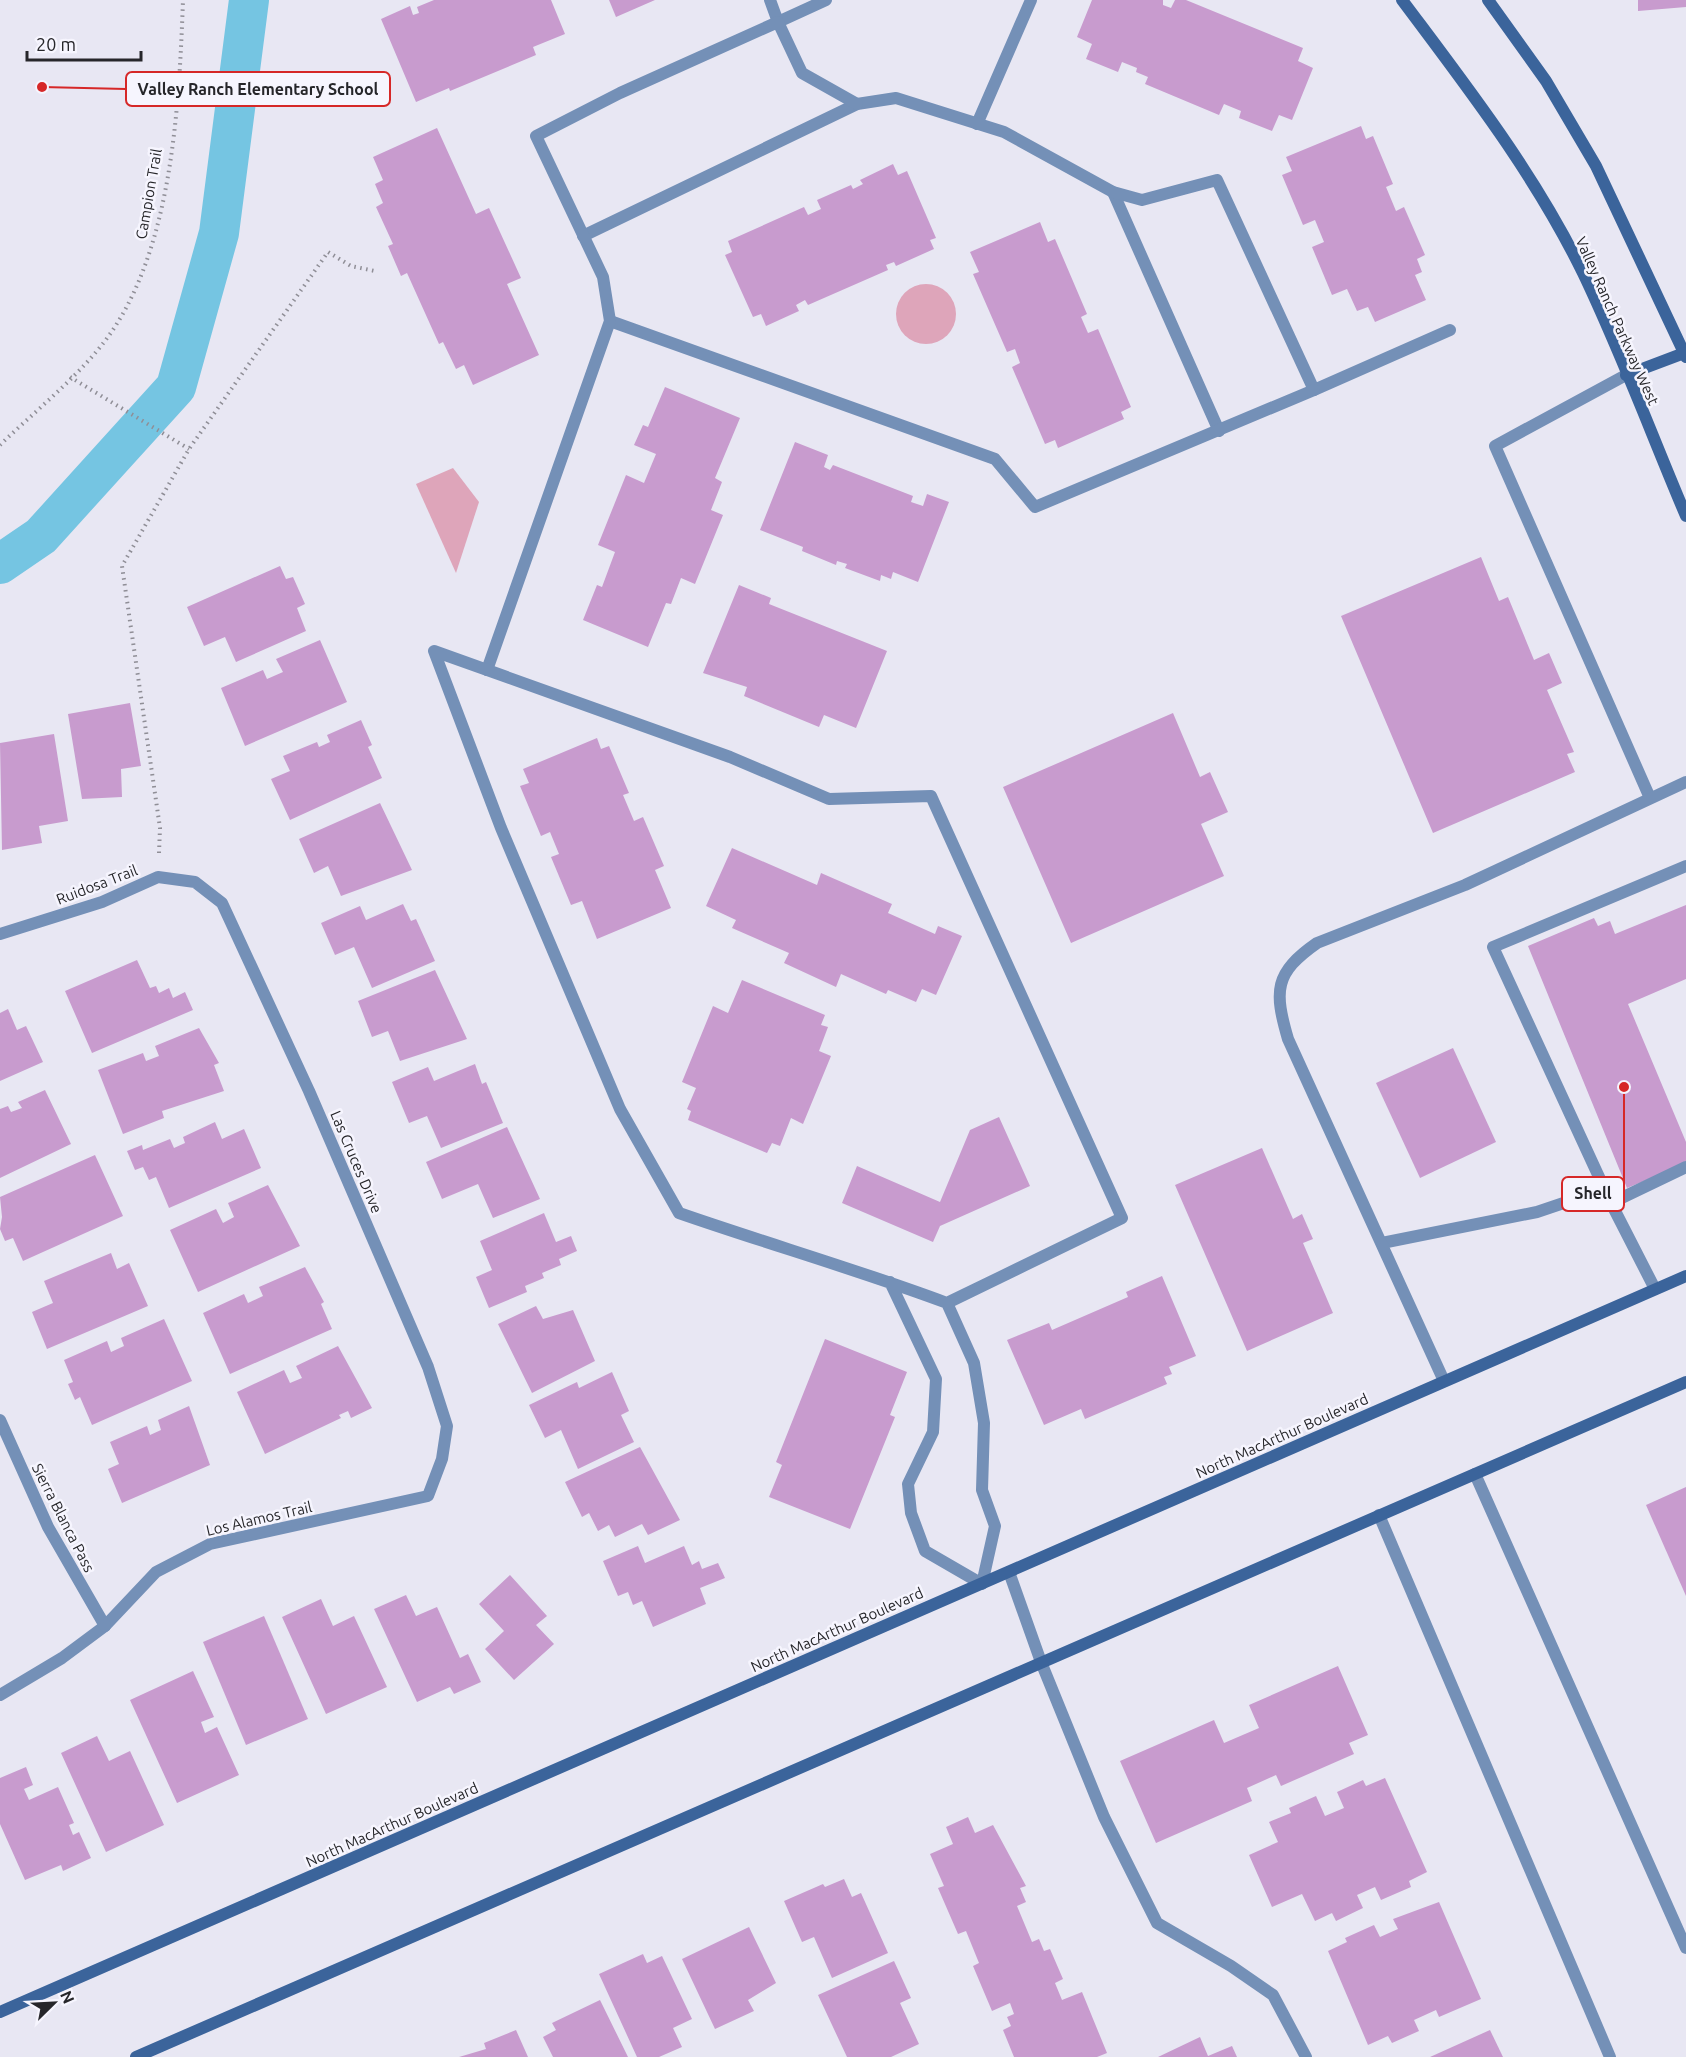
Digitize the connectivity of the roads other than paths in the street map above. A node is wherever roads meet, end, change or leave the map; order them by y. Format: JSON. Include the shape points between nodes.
{"nodes":[{"id":1,"x":770,"y":0,"type":"edge"},
{"id":2,"x":826,"y":0,"type":"edge"},
{"id":3,"x":1031,"y":0,"type":"edge"},
{"id":4,"x":1402,"y":0,"type":"edge"},
{"id":5,"x":1488,"y":0,"type":"edge"},
{"id":6,"x":778,"y":22,"type":"junction"},
{"id":7,"x":857,"y":104,"type":"junction"},
{"id":8,"x":977,"y":124,"type":"junction"},
{"id":9,"x":1113,"y":192,"type":"junction"},
{"id":10,"x":583,"y":236,"type":"junction"},
{"id":11,"x":610,"y":321,"type":"junction"},
{"id":12,"x":1450,"y":330,"type":"dead end"},
{"id":13,"x":1685,"y":354,"type":"edge"},
{"id":14,"x":1626,"y":375,"type":"junction"},
{"id":15,"x":1314,"y":390,"type":"junction"},
{"id":16,"x":1219,"y":431,"type":"junction"},
{"id":17,"x":1686,"y":516,"type":"edge"},
{"id":18,"x":487,"y":670,"type":"junction"},
{"id":19,"x":1686,"y":782,"type":"edge"},
{"id":20,"x":1650,"y":798,"type":"junction"},
{"id":21,"x":1686,"y":866,"type":"edge"},
{"id":22,"x":227,"y":915,"type":"joint"},
{"id":23,"x":0,"y":934,"type":"edge"},
{"id":24,"x":1686,"y":1167,"type":"edge"},
{"id":25,"x":1605,"y":1190,"type":"junction"},
{"id":26,"x":1611,"y":1203,"type":"junction"},
{"id":27,"x":1382,"y":1243,"type":"junction"},
{"id":28,"x":1686,"y":1276,"type":"edge"},
{"id":29,"x":890,"y":1282,"type":"junction"},
{"id":30,"x":1655,"y":1289,"type":"junction"},
{"id":31,"x":947,"y":1303,"type":"junction"},
{"id":32,"x":1444,"y":1382,"type":"junction"},
{"id":33,"x":1686,"y":1382,"type":"edge"},
{"id":34,"x":0,"y":1420,"type":"edge"},
{"id":35,"x":447,"y":1426,"type":"joint"},
{"id":36,"x":1474,"y":1473,"type":"junction"},
{"id":37,"x":1379,"y":1515,"type":"junction"},
{"id":38,"x":1009,"y":1572,"type":"junction"},
{"id":39,"x":982,"y":1584,"type":"junction"},
{"id":40,"x":105,"y":1626,"type":"junction"},
{"id":41,"x":1041,"y":1662,"type":"junction"},
{"id":42,"x":0,"y":1695,"type":"edge"},
{"id":43,"x":1686,"y":1948,"type":"edge"},
{"id":44,"x":0,"y":2012,"type":"edge"},
{"id":45,"x":136,"y":2057,"type":"edge"},
{"id":46,"x":1306,"y":2057,"type":"edge"},
{"id":47,"x":1610,"y":2057,"type":"edge"}],
"edges":[{"from":1,"to":6,"type":"street"},
{"from":2,"to":6,"type":"street"},
{"from":3,"to":8,"type":"street"},
{"from":4,"to":14,"type":"main road","name":"Valley Ranch Parkway West","via":[[1490,117],[1546,206],[1583,273]]},
{"from":5,"to":13,"type":"main road","via":[[1546,81],[1596,166]]},
{"from":6,"to":7,"type":"street","via":[[802,73]]},
{"from":6,"to":10,"type":"street","via":[[620,93],[536,136]]},
{"from":7,"to":8,"type":"street","via":[[896,98]]},
{"from":7,"to":10,"type":"street"},
{"from":8,"to":9,"type":"street","via":[[1004,132]]},
{"from":9,"to":15,"type":"street","via":[[1142,200],[1217,180]]},
{"from":9,"to":16,"type":"street"},
{"from":10,"to":11,"type":"street","via":[[603,277]]},
{"from":11,"to":16,"type":"street","via":[[995,459],[1035,507]]},
{"from":11,"to":18,"type":"street"},
{"from":12,"to":15,"type":"street"},
{"from":13,"to":14,"type":"main road"},
{"from":14,"to":17,"type":"main road","name":"Valley Ranch Parkway West"},
{"from":14,"to":20,"type":"street","via":[[1496,446]]},
{"from":15,"to":16,"type":"street"},
{"from":18,"to":29,"type":"street","via":[[434,651],[501,828],[620,1109],[679,1213]]},
{"from":18,"to":31,"type":"street","via":[[730,758],[829,799],[931,796],[1122,1218]]},
{"from":19,"to":20,"type":"street"},
{"from":20,"to":27,"type":"street","via":[[1465,885],[1317,944],[1286,969],[1279,988],[1279,1007],[1288,1039]]},
{"from":21,"to":25,"type":"street","via":[[1493,947]]},
{"from":22,"to":23,"type":"street","name":"Ruidosa Trail","via":[[222,903],[195,882],[158,877],[102,902]]},
{"from":22,"to":35,"type":"street","name":"Las Cruces Drive","via":[[309,1091],[423,1356]]},
{"from":24,"to":26,"type":"street"},
{"from":25,"to":26,"type":"street"},
{"from":25,"to":27,"type":"street","via":[[1537,1212]]},
{"from":26,"to":30,"type":"street"},
{"from":27,"to":32,"type":"street"},
{"from":28,"to":30,"type":"main road","name":"North MacArthur Boulevard"},
{"from":29,"to":31,"type":"street"},
{"from":29,"to":39,"type":"street","via":[[936,1379],[933,1432],[908,1484],[911,1513],[925,1551]]},
{"from":30,"to":32,"type":"main road","name":"North MacArthur Boulevard"},
{"from":31,"to":39,"type":"street","via":[[974,1364],[984,1423],[982,1490],[995,1526]]},
{"from":32,"to":38,"type":"main road","name":"North MacArthur Boulevard"},
{"from":33,"to":36,"type":"main road"},
{"from":34,"to":40,"type":"street","name":"Sierra Blanca Pass","via":[[48,1527]]},
{"from":35,"to":40,"type":"street","name":"Los Alamos Trail","via":[[442,1459],[428,1496],[210,1544],[156,1572]]},
{"from":36,"to":37,"type":"main road"},
{"from":36,"to":43,"type":"street"},
{"from":37,"to":41,"type":"main road"},
{"from":37,"to":47,"type":"street"},
{"from":38,"to":39,"type":"main road","name":"North MacArthur Boulevard"},
{"from":38,"to":41,"type":"street"},
{"from":39,"to":44,"type":"main road","name":"North MacArthur Boulevard"},
{"from":40,"to":42,"type":"street","name":"Los Alamos Trail","via":[[62,1658]]},
{"from":41,"to":45,"type":"main road"},
{"from":41,"to":46,"type":"street","via":[[1104,1817],[1157,1923],[1273,1995]]}]}
